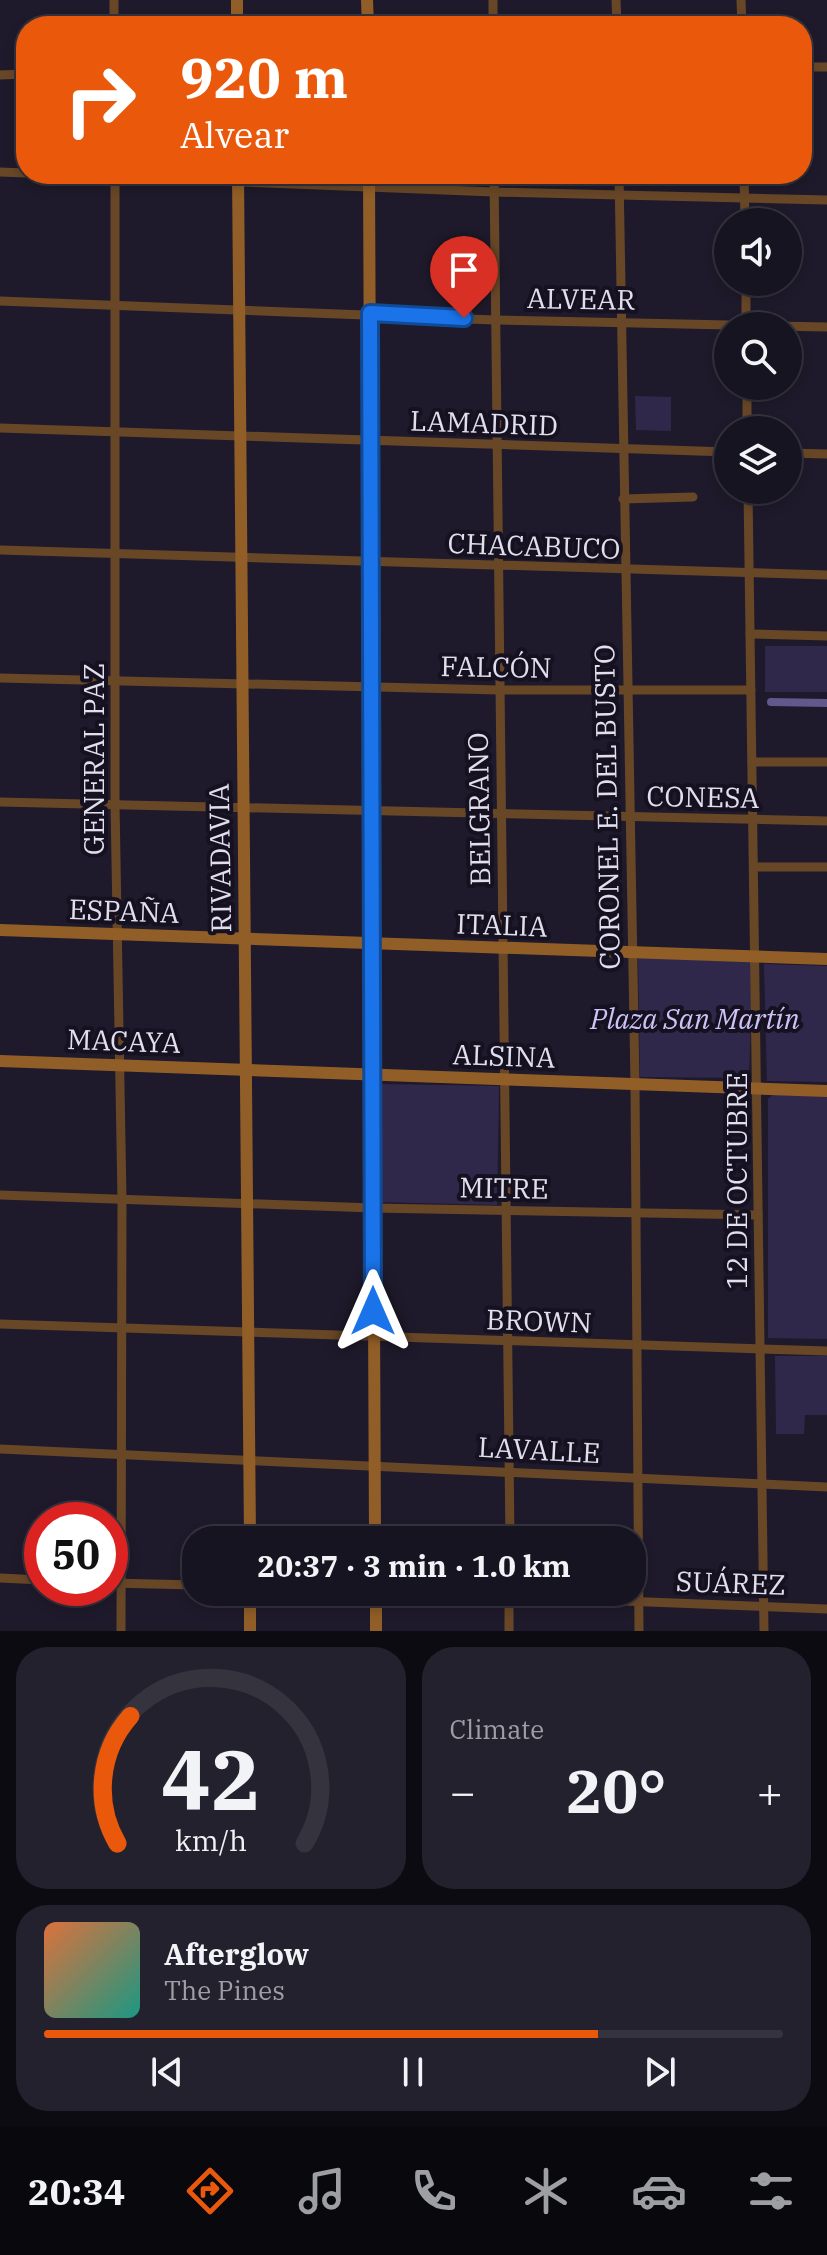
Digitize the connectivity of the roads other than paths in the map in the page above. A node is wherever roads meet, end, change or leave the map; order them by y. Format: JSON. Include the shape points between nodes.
{"nodes":[{"id":1,"x":115,"y":184,"type":"edge"},
{"id":2,"x":238,"y":184,"type":"edge"},
{"id":3,"x":369,"y":184,"type":"edge"},
{"id":4,"x":403,"y":184,"type":"edge"},
{"id":5,"x":494,"y":184,"type":"edge"},
{"id":6,"x":619,"y":184,"type":"edge"},
{"id":7,"x":744,"y":184,"type":"edge"},
{"id":8,"x":494,"y":192,"type":"junction"},
{"id":9,"x":619,"y":195,"type":"junction"},
{"id":10,"x":744,"y":198,"type":"junction"},
{"id":11,"x":827,"y":200,"type":"edge"},
{"id":12,"x":744,"y":208,"type":"edge"},
{"id":13,"x":0,"y":301,"type":"edge"},
{"id":14,"x":115,"y":307,"type":"junction"},
{"id":15,"x":238,"y":311,"type":"junction"},
{"id":16,"x":370,"y":313,"type":"junction"},
{"id":17,"x":495,"y":320,"type":"junction"},
{"id":18,"x":622,"y":322,"type":"junction"},
{"id":19,"x":714,"y":324,"type":"edge"},
{"id":20,"x":802,"y":326,"type":"edge"},
{"id":21,"x":827,"y":327,"type":"edge"},
{"id":22,"x":0,"y":428,"type":"edge"},
{"id":23,"x":113,"y":433,"type":"junction"},
{"id":24,"x":239,"y":437,"type":"junction"},
{"id":25,"x":370,"y":440,"type":"junction"},
{"id":26,"x":496,"y":446,"type":"junction"},
{"id":27,"x":622,"y":450,"type":"junction"},
{"id":28,"x":714,"y":452,"type":"edge"},
{"id":29,"x":802,"y":453,"type":"edge"},
{"id":30,"x":827,"y":454,"type":"edge"},
{"id":31,"x":693,"y":497,"type":"dead end"},
{"id":32,"x":623,"y":499,"type":"junction"},
{"id":33,"x":748,"y":504,"type":"edge"},
{"id":34,"x":0,"y":550,"type":"edge"},
{"id":35,"x":116,"y":553,"type":"junction"},
{"id":36,"x":240,"y":557,"type":"junction"},
{"id":37,"x":371,"y":563,"type":"junction"},
{"id":38,"x":498,"y":567,"type":"junction"},
{"id":39,"x":625,"y":570,"type":"junction"},
{"id":40,"x":749,"y":573,"type":"junction"},
{"id":41,"x":827,"y":575,"type":"edge"},
{"id":42,"x":750,"y":634,"type":"junction"},
{"id":43,"x":827,"y":636,"type":"edge"},
{"id":44,"x":0,"y":678,"type":"edge"},
{"id":45,"x":116,"y":682,"type":"junction"},
{"id":46,"x":240,"y":684,"type":"junction"},
{"id":47,"x":371,"y":686,"type":"junction"},
{"id":48,"x":500,"y":690,"type":"junction"},
{"id":49,"x":751,"y":690,"type":"junction"},
{"id":50,"x":627,"y":692,"type":"junction"},
{"id":51,"x":752,"y":762,"type":"junction"},
{"id":52,"x":827,"y":762,"type":"edge"},
{"id":53,"x":0,"y":802,"type":"edge"},
{"id":54,"x":115,"y":804,"type":"junction"},
{"id":55,"x":242,"y":808,"type":"junction"},
{"id":56,"x":371,"y":812,"type":"junction"},
{"id":57,"x":501,"y":815,"type":"junction"},
{"id":58,"x":630,"y":818,"type":"junction"},
{"id":59,"x":753,"y":821,"type":"junction"},
{"id":60,"x":827,"y":821,"type":"edge"},
{"id":61,"x":754,"y":867,"type":"junction"},
{"id":62,"x":827,"y":867,"type":"edge"},
{"id":63,"x":0,"y":930,"type":"edge"},
{"id":64,"x":117,"y":934,"type":"junction"},
{"id":65,"x":246,"y":940,"type":"junction"},
{"id":66,"x":373,"y":945,"type":"junction"},
{"id":67,"x":502,"y":949,"type":"junction"},
{"id":68,"x":632,"y":953,"type":"junction"},
{"id":69,"x":756,"y":958,"type":"junction"},
{"id":70,"x":827,"y":959,"type":"edge"},
{"id":71,"x":0,"y":1061,"type":"edge"},
{"id":72,"x":118,"y":1065,"type":"junction"},
{"id":73,"x":246,"y":1069,"type":"junction"},
{"id":74,"x":372,"y":1075,"type":"junction"},
{"id":75,"x":504,"y":1080,"type":"junction"},
{"id":76,"x":635,"y":1084,"type":"junction"},
{"id":77,"x":759,"y":1090,"type":"junction"},
{"id":78,"x":827,"y":1091,"type":"edge"},
{"id":79,"x":0,"y":1195,"type":"edge"},
{"id":80,"x":122,"y":1199,"type":"junction"},
{"id":81,"x":248,"y":1204,"type":"junction"},
{"id":82,"x":373,"y":1208,"type":"junction"},
{"id":83,"x":506,"y":1209,"type":"junction"},
{"id":84,"x":635,"y":1212,"type":"junction"},
{"id":85,"x":758,"y":1215,"type":"junction"},
{"id":86,"x":0,"y":1324,"type":"edge"},
{"id":87,"x":122,"y":1327,"type":"junction"},
{"id":88,"x":250,"y":1334,"type":"junction"},
{"id":89,"x":373,"y":1337,"type":"junction"},
{"id":90,"x":508,"y":1342,"type":"junction"},
{"id":91,"x":637,"y":1346,"type":"junction"},
{"id":92,"x":760,"y":1349,"type":"junction"},
{"id":93,"x":827,"y":1351,"type":"edge"},
{"id":94,"x":0,"y":1449,"type":"edge"},
{"id":95,"x":122,"y":1454,"type":"junction"},
{"id":96,"x":249,"y":1460,"type":"junction"},
{"id":97,"x":375,"y":1464,"type":"junction"},
{"id":98,"x":511,"y":1471,"type":"junction"},
{"id":99,"x":640,"y":1477,"type":"junction"},
{"id":100,"x":763,"y":1483,"type":"junction"},
{"id":101,"x":827,"y":1487,"type":"edge"},
{"id":102,"x":122,"y":1502,"type":"edge"},
{"id":103,"x":250,"y":1526,"type":"edge"},
{"id":104,"x":375,"y":1526,"type":"edge"},
{"id":105,"x":510,"y":1526,"type":"edge"},
{"id":106,"x":639,"y":1526,"type":"edge"},
{"id":107,"x":0,"y":1578,"type":"edge"},
{"id":108,"x":24,"y":1579,"type":"edge"},
{"id":109,"x":128,"y":1583,"type":"edge"},
{"id":110,"x":182,"y":1585,"type":"edge"},
{"id":111,"x":646,"y":1601,"type":"edge"},
{"id":112,"x":122,"y":1606,"type":"edge"},
{"id":113,"x":250,"y":1606,"type":"edge"},
{"id":114,"x":376,"y":1606,"type":"edge"},
{"id":115,"x":509,"y":1606,"type":"edge"},
{"id":116,"x":638,"y":1606,"type":"edge"},
{"id":117,"x":763,"y":1607,"type":"junction"},
{"id":118,"x":827,"y":1609,"type":"edge"},
{"id":119,"x":121,"y":1631,"type":"edge"},
{"id":120,"x":250,"y":1631,"type":"edge"},
{"id":121,"x":376,"y":1631,"type":"edge"},
{"id":122,"x":509,"y":1631,"type":"edge"},
{"id":123,"x":639,"y":1631,"type":"edge"},
{"id":124,"x":764,"y":1631,"type":"edge"}],
"edges":[{"from":1,"to":14,"type":"street","name":"GENERAL PAZ"},
{"from":2,"to":15,"type":"main road","name":"RIVADAVIA"},
{"from":3,"to":16,"type":"main road"},
{"from":4,"to":8,"type":"street"},
{"from":5,"to":8,"type":"street","name":"BELGRANO"},
{"from":6,"to":9,"type":"street","name":"CORONEL E. DEL BUSTO"},
{"from":7,"to":10,"type":"street"},
{"from":8,"to":9,"type":"street"},
{"from":8,"to":17,"type":"street","name":"BELGRANO"},
{"from":9,"to":10,"type":"street"},
{"from":9,"to":18,"type":"street","name":"CORONEL E. DEL BUSTO"},
{"from":10,"to":11,"type":"street"},
{"from":10,"to":12,"type":"street"},
{"from":13,"to":14,"type":"street","name":"ALVEAR"},
{"from":14,"to":15,"type":"street","name":"ALVEAR"},
{"from":14,"to":23,"type":"street","name":"GENERAL PAZ"},
{"from":15,"to":16,"type":"street","name":"ALVEAR"},
{"from":15,"to":24,"type":"main road","name":"RIVADAVIA"},
{"from":16,"to":17,"type":"street","name":"ALVEAR"},
{"from":16,"to":25,"type":"main road"},
{"from":17,"to":18,"type":"street","name":"ALVEAR"},
{"from":17,"to":26,"type":"street","name":"BELGRANO"},
{"from":18,"to":19,"type":"street","name":"ALVEAR"},
{"from":18,"to":27,"type":"street","name":"CORONEL E. DEL BUSTO"},
{"from":20,"to":21,"type":"street","name":"ALVEAR"},
{"from":22,"to":23,"type":"street","name":"LAMADRID"},
{"from":23,"to":24,"type":"street","name":"LAMADRID"},
{"from":23,"to":35,"type":"street","name":"GENERAL PAZ"},
{"from":24,"to":25,"type":"street","name":"LAMADRID"},
{"from":24,"to":36,"type":"main road","name":"RIVADAVIA"},
{"from":25,"to":26,"type":"street","name":"LAMADRID"},
{"from":25,"to":37,"type":"main road"},
{"from":26,"to":27,"type":"street","name":"LAMADRID"},
{"from":26,"to":38,"type":"street","name":"BELGRANO"},
{"from":27,"to":28,"type":"street","name":"LAMADRID"},
{"from":27,"to":32,"type":"street","name":"CORONEL E. DEL BUSTO"},
{"from":29,"to":30,"type":"street"},
{"from":31,"to":32,"type":"street"},
{"from":32,"to":39,"type":"street","name":"CORONEL E. DEL BUSTO"},
{"from":33,"to":40,"type":"street","name":"12 DE OCTUBRE"},
{"from":34,"to":35,"type":"street","name":"CHACABUCO"},
{"from":35,"to":36,"type":"street","name":"CHACABUCO"},
{"from":35,"to":45,"type":"street","name":"GENERAL PAZ"},
{"from":36,"to":37,"type":"street","name":"CHACABUCO"},
{"from":36,"to":46,"type":"main road","name":"RIVADAVIA"},
{"from":37,"to":38,"type":"street","name":"CHACABUCO"},
{"from":37,"to":47,"type":"main road"},
{"from":38,"to":39,"type":"street","name":"CHACABUCO"},
{"from":38,"to":48,"type":"street","name":"BELGRANO"},
{"from":39,"to":40,"type":"street","name":"CHACABUCO"},
{"from":39,"to":50,"type":"street","name":"CORONEL E. DEL BUSTO"},
{"from":40,"to":41,"type":"street","name":"CHACABUCO"},
{"from":40,"to":42,"type":"street","name":"12 DE OCTUBRE"},
{"from":42,"to":43,"type":"street"},
{"from":42,"to":49,"type":"street","name":"12 DE OCTUBRE"},
{"from":44,"to":45,"type":"street","name":"FALCÓN"},
{"from":45,"to":46,"type":"street","name":"FALCÓN"},
{"from":45,"to":54,"type":"street","name":"GENERAL PAZ"},
{"from":46,"to":47,"type":"street","name":"FALCÓN"},
{"from":46,"to":55,"type":"main road","name":"RIVADAVIA"},
{"from":47,"to":48,"type":"street","name":"FALCÓN"},
{"from":47,"to":56,"type":"main road"},
{"from":48,"to":50,"type":"street","name":"FALCÓN"},
{"from":48,"to":57,"type":"street","name":"BELGRANO"},
{"from":49,"to":50,"type":"street","name":"FALCÓN"},
{"from":49,"to":51,"type":"street","name":"12 DE OCTUBRE"},
{"from":50,"to":58,"type":"street","name":"CORONEL E. DEL BUSTO"},
{"from":51,"to":52,"type":"street"},
{"from":51,"to":59,"type":"street","name":"12 DE OCTUBRE"},
{"from":53,"to":54,"type":"street","name":"CONESA"},
{"from":54,"to":55,"type":"street","name":"CONESA"},
{"from":54,"to":64,"type":"street","name":"GENERAL PAZ"},
{"from":55,"to":56,"type":"street","name":"CONESA"},
{"from":55,"to":65,"type":"main road","name":"RIVADAVIA"},
{"from":56,"to":57,"type":"street","name":"CONESA"},
{"from":56,"to":66,"type":"main road"},
{"from":57,"to":58,"type":"street","name":"CONESA"},
{"from":57,"to":67,"type":"street","name":"BELGRANO"},
{"from":58,"to":59,"type":"street","name":"CONESA"},
{"from":58,"to":68,"type":"street","name":"CORONEL E. DEL BUSTO"},
{"from":59,"to":60,"type":"street","name":"CONESA"},
{"from":59,"to":61,"type":"street","name":"12 DE OCTUBRE"},
{"from":61,"to":62,"type":"street"},
{"from":61,"to":69,"type":"street","name":"12 DE OCTUBRE"},
{"from":63,"to":64,"type":"main road","name":"ESPAÑA"},
{"from":64,"to":65,"type":"main road","name":"ESPAÑA"},
{"from":64,"to":72,"type":"street","name":"GENERAL PAZ"},
{"from":65,"to":66,"type":"main road","name":"ITALIA"},
{"from":65,"to":73,"type":"main road","name":"RIVADAVIA"},
{"from":66,"to":67,"type":"main road","name":"ITALIA"},
{"from":66,"to":74,"type":"main road"},
{"from":67,"to":68,"type":"main road","name":"ITALIA"},
{"from":67,"to":75,"type":"street","name":"BELGRANO"},
{"from":68,"to":69,"type":"main road","name":"ITALIA"},
{"from":68,"to":76,"type":"street","name":"CORONEL E. DEL BUSTO"},
{"from":69,"to":70,"type":"main road","name":"ITALIA"},
{"from":69,"to":77,"type":"street","name":"12 DE OCTUBRE"},
{"from":71,"to":72,"type":"main road","name":"MACAYA"},
{"from":72,"to":73,"type":"main road","name":"MACAYA"},
{"from":72,"to":80,"type":"street","name":"GENERAL PAZ"},
{"from":73,"to":74,"type":"main road","name":"ALSINA"},
{"from":73,"to":81,"type":"main road","name":"RIVADAVIA"},
{"from":74,"to":75,"type":"main road","name":"ALSINA"},
{"from":74,"to":82,"type":"main road"},
{"from":75,"to":76,"type":"main road","name":"ALSINA"},
{"from":75,"to":83,"type":"street","name":"BELGRANO"},
{"from":76,"to":77,"type":"main road","name":"ALSINA"},
{"from":76,"to":84,"type":"street","name":"CORONEL E. DEL BUSTO"},
{"from":77,"to":78,"type":"main road","name":"ALSINA"},
{"from":77,"to":85,"type":"street","name":"12 DE OCTUBRE"},
{"from":79,"to":80,"type":"street","name":"MITRE"},
{"from":80,"to":81,"type":"street","name":"MITRE"},
{"from":80,"to":87,"type":"street","name":"GENERAL PAZ"},
{"from":81,"to":82,"type":"street","name":"MITRE"},
{"from":81,"to":88,"type":"main road","name":"RIVADAVIA"},
{"from":82,"to":83,"type":"street","name":"MITRE"},
{"from":82,"to":89,"type":"main road"},
{"from":83,"to":84,"type":"street","name":"MITRE"},
{"from":83,"to":90,"type":"street","name":"BELGRANO"},
{"from":84,"to":85,"type":"street","name":"MITRE"},
{"from":84,"to":91,"type":"street","name":"CORONEL E. DEL BUSTO"},
{"from":85,"to":92,"type":"street","name":"12 DE OCTUBRE"},
{"from":86,"to":87,"type":"street","name":"BROWN"},
{"from":87,"to":88,"type":"street","name":"BROWN"},
{"from":87,"to":95,"type":"street","name":"GENERAL PAZ"},
{"from":88,"to":89,"type":"street","name":"BROWN"},
{"from":88,"to":96,"type":"main road","name":"RIVADAVIA"},
{"from":89,"to":90,"type":"street","name":"BROWN"},
{"from":89,"to":97,"type":"main road"},
{"from":90,"to":91,"type":"street","name":"BROWN"},
{"from":90,"to":98,"type":"street","name":"BELGRANO"},
{"from":91,"to":92,"type":"street","name":"BROWN"},
{"from":91,"to":99,"type":"street","name":"CORONEL E. DEL BUSTO"},
{"from":92,"to":93,"type":"street","name":"BROWN"},
{"from":92,"to":100,"type":"street","name":"12 DE OCTUBRE"},
{"from":94,"to":95,"type":"street","name":"LAVALLE"},
{"from":95,"to":96,"type":"street","name":"LAVALLE"},
{"from":95,"to":102,"type":"street","name":"GENERAL PAZ"},
{"from":96,"to":97,"type":"street","name":"LAVALLE"},
{"from":96,"to":103,"type":"main road","name":"RIVADAVIA"},
{"from":97,"to":98,"type":"street","name":"LAVALLE"},
{"from":97,"to":104,"type":"main road"},
{"from":98,"to":99,"type":"street","name":"LAVALLE"},
{"from":98,"to":105,"type":"street","name":"BELGRANO"},
{"from":99,"to":100,"type":"street","name":"LAVALLE"},
{"from":99,"to":106,"type":"street","name":"CORONEL E. DEL BUSTO"},
{"from":100,"to":101,"type":"street","name":"LAVALLE"},
{"from":100,"to":117,"type":"street","name":"12 DE OCTUBRE"},
{"from":107,"to":108,"type":"street"},
{"from":109,"to":110,"type":"street"},
{"from":111,"to":117,"type":"street","name":"SUÁREZ"},
{"from":112,"to":119,"type":"street","name":"GENERAL PAZ"},
{"from":113,"to":120,"type":"main road"},
{"from":114,"to":121,"type":"main road"},
{"from":115,"to":122,"type":"street"},
{"from":116,"to":123,"type":"street","name":"CORONEL E. DEL BUSTO"},
{"from":117,"to":118,"type":"street","name":"SUÁREZ"},
{"from":117,"to":124,"type":"street","name":"12 DE OCTUBRE"}]}
